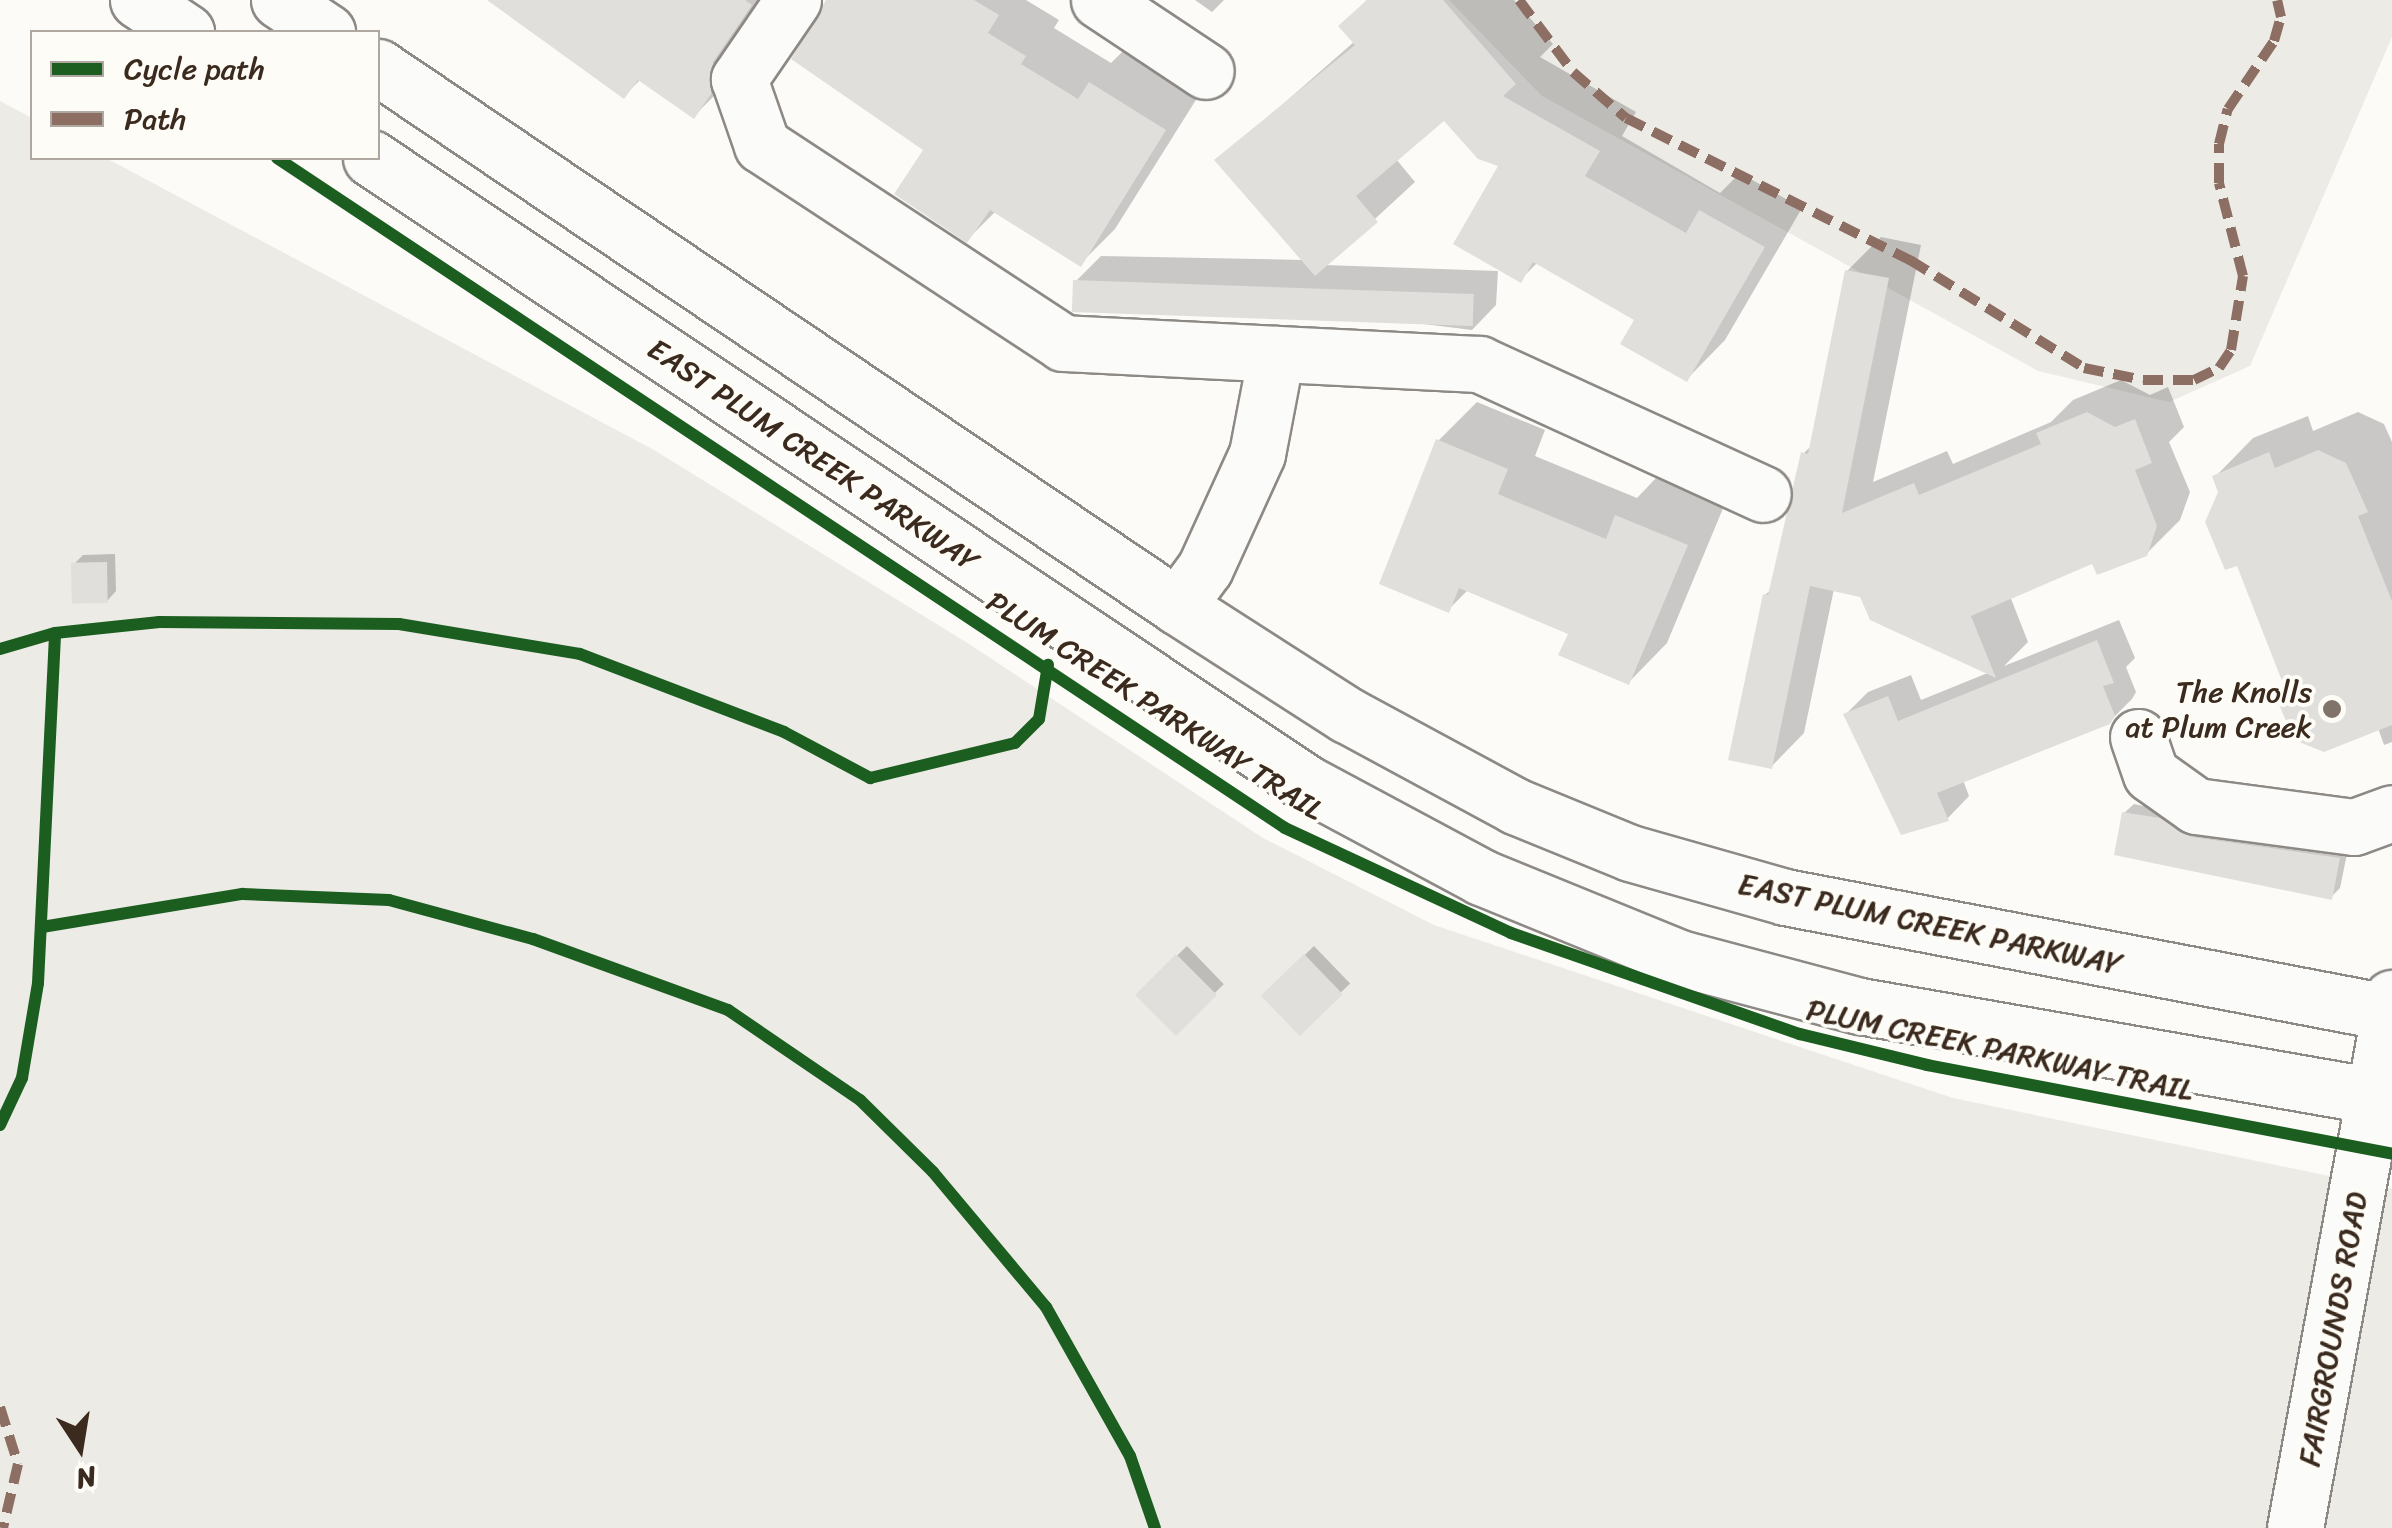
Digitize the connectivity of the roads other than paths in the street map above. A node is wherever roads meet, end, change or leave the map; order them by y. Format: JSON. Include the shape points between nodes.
{"nodes":[{"id":1,"x":138,"y":0,"type":"edge"},
{"id":2,"x":279,"y":0,"type":"edge"},
{"id":3,"x":337,"y":0,"type":"edge"},
{"id":4,"x":794,"y":0,"type":"edge"},
{"id":5,"x":1099,"y":0,"type":"edge"},
{"id":6,"x":183,"y":30,"type":"edge"},
{"id":7,"x":324,"y":30,"type":"edge"},
{"id":8,"x":344,"y":30,"type":"edge"},
{"id":9,"x":380,"y":68,"type":"edge"},
{"id":10,"x":1206,"y":71,"type":"dead end"},
{"id":11,"x":374,"y":160,"type":"edge"},
{"id":12,"x":1276,"y":354,"type":"junction"},
{"id":13,"x":1763,"y":494,"type":"dead end"},
{"id":14,"x":1177,"y":606,"type":"junction"},
{"id":15,"x":2138,"y":737,"type":"dead end"},
{"id":16,"x":2392,"y":813,"type":"edge"},
{"id":17,"x":2392,"y":1008,"type":"edge"},
{"id":18,"x":2383,"y":1098,"type":"edge"},
{"id":19,"x":2295,"y":1528,"type":"edge"}],
"edges":[{"from":1,"to":6,"type":"main road"},
{"from":2,"to":7,"type":"main road"},
{"from":3,"to":8,"type":"main road"},
{"from":4,"to":12,"type":"main road","via":[[738,79],[762,145],[1063,343]]},
{"from":5,"to":10,"type":"main road"},
{"from":9,"to":14,"type":"main road","name":"EAST PLUM CREEK PARKWAY"},
{"from":11,"to":18,"type":"main road","name":"EAST PLUM CREEK PARKWAY","via":[[1306,783],[1482,877],[1679,958],[1860,1006]]},
{"from":12,"to":13,"type":"main road","via":[[1480,364]]},
{"from":12,"to":14,"type":"main road","via":[[1258,454],[1205,568]]},
{"from":14,"to":17,"type":"main road","name":"EAST PLUM CREEK PARKWAY","via":[[1433,764],[1630,853],[1880,920]]},
{"from":15,"to":16,"type":"main road","via":[[2151,774],[2196,806],[2354,827]]},
{"from":17,"to":18,"type":"main road","name":"FAIRGROUNDS ROAD"},
{"from":18,"to":19,"type":"main road","name":"FAIRGROUNDS ROAD"}]}
